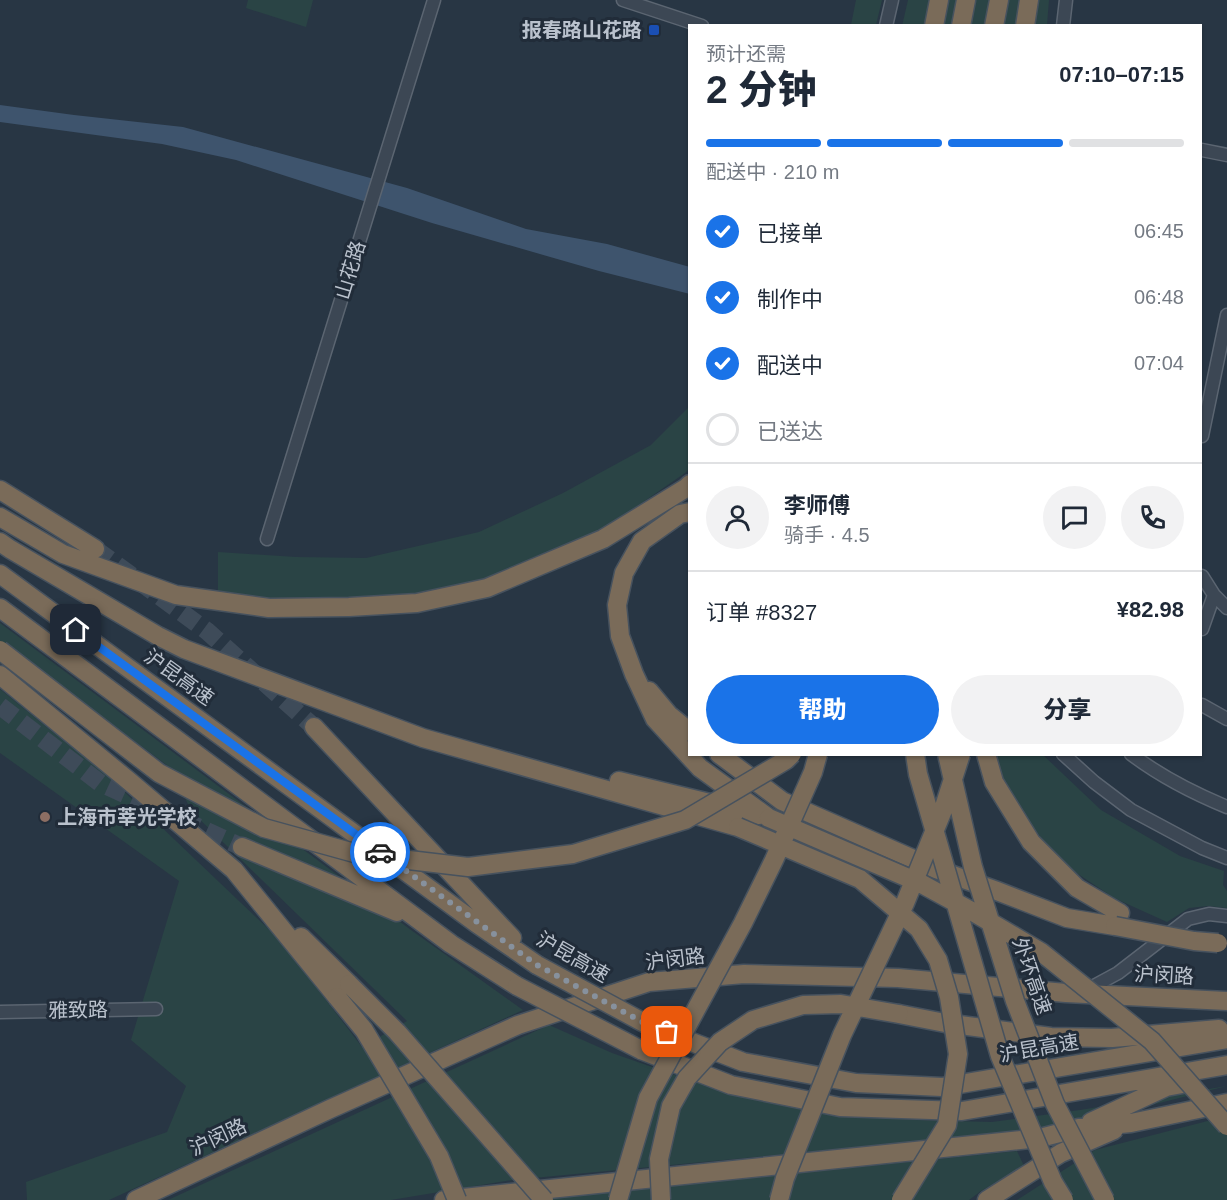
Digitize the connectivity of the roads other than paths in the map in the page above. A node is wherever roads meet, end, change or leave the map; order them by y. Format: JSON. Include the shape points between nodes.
{"nodes":[{"id":1,"x":434,"y":0,"type":"edge"},
{"id":2,"x":622,"y":0,"type":"edge"},
{"id":3,"x":892,"y":0,"type":"edge"},
{"id":4,"x":939,"y":0,"type":"edge"},
{"id":5,"x":966,"y":0,"type":"edge"},
{"id":6,"x":1029,"y":0,"type":"edge"},
{"id":7,"x":1066,"y":0,"type":"edge"},
{"id":8,"x":696,"y":24,"type":"edge"},
{"id":9,"x":886,"y":24,"type":"edge"},
{"id":10,"x":934,"y":24,"type":"edge"},
{"id":11,"x":961,"y":24,"type":"edge"},
{"id":12,"x":1024,"y":24,"type":"edge"},
{"id":13,"x":1063,"y":24,"type":"edge"},
{"id":14,"x":1202,"y":150,"type":"edge"},
{"id":15,"x":1227,"y":155,"type":"edge"},
{"id":16,"x":1227,"y":315,"type":"edge"},
{"id":17,"x":1202,"y":436,"type":"edge"},
{"id":18,"x":688,"y":486,"type":"edge"},
{"id":19,"x":0,"y":490,"type":"edge"},
{"id":20,"x":688,"y":512,"type":"edge"},
{"id":21,"x":0,"y":518,"type":"edge"},
{"id":22,"x":267,"y":539,"type":"dead end"},
{"id":23,"x":0,"y":542,"type":"edge"},
{"id":24,"x":95,"y":549,"type":"tunnel mouth"},
{"id":25,"x":0,"y":574,"type":"edge"},
{"id":26,"x":1202,"y":576,"type":"edge"},
{"id":27,"x":1214,"y":595,"type":"junction"},
{"id":28,"x":0,"y":608,"type":"edge"},
{"id":29,"x":1227,"y":608,"type":"edge"},
{"id":30,"x":1202,"y":629,"type":"edge"},
{"id":31,"x":0,"y":650,"type":"edge"},
{"id":32,"x":634,"y":674,"type":"junction"},
{"id":33,"x":0,"y":675,"type":"edge"},
{"id":34,"x":1202,"y":705,"type":"edge"},
{"id":35,"x":1227,"y":719,"type":"edge"},
{"id":36,"x":314,"y":727,"type":"tunnel mouth"},
{"id":37,"x":688,"y":730,"type":"edge"},
{"id":38,"x":423,"y":738,"type":"junction"},
{"id":39,"x":688,"y":755,"type":"edge"},
{"id":40,"x":689,"y":756,"type":"edge"},
{"id":41,"x":722,"y":756,"type":"edge"},
{"id":42,"x":790,"y":756,"type":"edge"},
{"id":43,"x":817,"y":756,"type":"edge"},
{"id":44,"x":915,"y":756,"type":"edge"},
{"id":45,"x":947,"y":756,"type":"edge"},
{"id":46,"x":960,"y":756,"type":"edge"},
{"id":47,"x":987,"y":756,"type":"edge"},
{"id":48,"x":1065,"y":756,"type":"edge"},
{"id":49,"x":1134,"y":756,"type":"edge"},
{"id":50,"x":1227,"y":807,"type":"edge"},
{"id":51,"x":769,"y":818,"type":"junction"},
{"id":52,"x":242,"y":847,"type":"tunnel mouth"},
{"id":53,"x":1227,"y":858,"type":"edge"},
{"id":54,"x":1227,"y":916,"type":"edge"},
{"id":55,"x":424,"y":924,"type":"junction"},
{"id":56,"x":1222,"y":944,"type":"edge"},
{"id":57,"x":537,"y":965,"type":"junction"},
{"id":58,"x":343,"y":991,"type":"junction"},
{"id":59,"x":1080,"y":993,"type":"junction"},
{"id":60,"x":1227,"y":1001,"type":"edge"},
{"id":61,"x":156,"y":1009,"type":"dead end"},
{"id":62,"x":0,"y":1012,"type":"edge"},
{"id":63,"x":1222,"y":1033,"type":"edge"},
{"id":64,"x":1227,"y":1065,"type":"edge"},
{"id":65,"x":1227,"y":1074,"type":"edge"},
{"id":66,"x":1227,"y":1102,"type":"edge"},
{"id":67,"x":1131,"y":1123,"type":"junction"},
{"id":68,"x":1227,"y":1126,"type":"edge"},
{"id":69,"x":1079,"y":1128,"type":"junction"},
{"id":70,"x":1053,"y":1182,"type":"junction"},
{"id":71,"x":136,"y":1200,"type":"edge"},
{"id":72,"x":444,"y":1200,"type":"edge"},
{"id":73,"x":457,"y":1200,"type":"edge"},
{"id":74,"x":544,"y":1200,"type":"edge"},
{"id":75,"x":618,"y":1200,"type":"edge"},
{"id":76,"x":661,"y":1200,"type":"edge"},
{"id":77,"x":779,"y":1200,"type":"edge"},
{"id":78,"x":901,"y":1200,"type":"edge"},
{"id":79,"x":987,"y":1200,"type":"edge"},
{"id":80,"x":1059,"y":1200,"type":"edge"},
{"id":81,"x":1064,"y":1200,"type":"edge"},
{"id":82,"x":1106,"y":1200,"type":"edge"}],
"edges":[{"from":1,"to":22,"type":"street","name":"山花路"},
{"from":2,"to":8,"type":"street"},
{"from":3,"to":9,"type":"street"},
{"from":4,"to":10,"type":"highway"},
{"from":5,"to":11,"type":"highway"},
{"from":6,"to":12,"type":"highway"},
{"from":7,"to":13,"type":"street"},
{"from":14,"to":15,"type":"street"},
{"from":16,"to":17,"type":"street"},
{"from":18,"to":21,"type":"highway","via":[[603,539],[487,588],[417,603],[349,607],[269,608],[176,595],[63,555]]},
{"from":19,"to":24,"type":"highway"},
{"from":20,"to":32,"type":"highway","via":[[642,541],[624,573],[617,605],[621,636]]},
{"from":23,"to":38,"type":"highway","via":[[184,649]]},
{"from":25,"to":57,"type":"highway","name":"沪昆高速"},
{"from":26,"to":27,"type":"street"},
{"from":27,"to":29,"type":"street"},
{"from":27,"to":30,"type":"street"},
{"from":28,"to":55,"type":"highway"},
{"from":31,"to":42,"type":"highway","bridge":true,"via":[[159,772],[264,828],[358,854],[468,867],[573,854],[685,820]]},
{"from":32,"to":37,"type":"highway","via":[[669,715]]},
{"from":32,"to":39,"type":"highway","via":[[655,719]]},
{"from":33,"to":58,"type":"highway","via":[[234,870]]},
{"from":34,"to":35,"type":"street"},
{"from":36,"to":57,"type":"highway"},
{"from":38,"to":51,"type":"highway"},
{"from":38,"to":78,"type":"highway","bridge":true,"via":[[738,827],[860,879],[919,929],[938,960],[958,1054],[947,1125]]},
{"from":40,"to":51,"type":"highway"},
{"from":41,"to":56,"type":"highway","bridge":true,"via":[[782,801],[936,869],[1067,918]]},
{"from":43,"to":75,"type":"highway","bridge":true,"via":[[774,860],[648,1098]]},
{"from":44,"to":70,"type":"highway","bridge":true,"via":[[1000,1056]]},
{"from":45,"to":82,"type":"highway","name":"外环高速","bridge":true,"via":[[973,867],[1015,1001],[1055,1104]]},
{"from":46,"to":77,"type":"highway","bridge":true,"via":[[931,841],[842,1035]]},
{"from":47,"to":56,"type":"highway","bridge":true,"via":[[994,782],[1031,842],[1077,888],[1142,924]]},
{"from":48,"to":53,"type":"street","via":[[1131,810]]},
{"from":49,"to":50,"type":"street"},
{"from":51,"to":68,"type":"highway","bridge":true,"via":[[920,883],[1041,952],[1152,1041]]},
{"from":52,"to":55,"type":"highway"},
{"from":54,"to":59,"type":"street","via":[[1209,914],[1188,919],[1118,973]]},
{"from":55,"to":64,"type":"highway","bridge":true,"via":[[517,986],[641,1050],[731,1085],[840,1107],[962,1111]]},
{"from":57,"to":63,"type":"highway","name":"沪昆高速","bridge":true,"via":[[648,1025],[743,1062],[856,1083],[942,1087]]},
{"from":58,"to":73,"type":"highway","bridge":true,"via":[[439,1156]]},
{"from":58,"to":74,"type":"highway","bridge":true,"via":[[398,1032]]},
{"from":59,"to":60,"type":"highway","name":"沪闵路"},
{"from":59,"to":71,"type":"highway","name":"沪闵路","via":[[898,978],[744,974],[649,982],[518,1025]]},
{"from":61,"to":62,"type":"street","name":"雅致路"},
{"from":63,"to":76,"type":"highway","bridge":true,"via":[[1051,1037],[841,1004],[803,1005],[753,1020],[720,1042],[687,1078],[671,1106],[659,1159]]},
{"from":65,"to":69,"type":"highway","via":[[1167,1087]]},
{"from":66,"to":67,"type":"highway"},
{"from":67,"to":69,"type":"highway"},
{"from":67,"to":79,"type":"highway","via":[[1061,1153]]},
{"from":69,"to":72,"type":"highway","via":[[1040,1138]]},
{"from":70,"to":80,"type":"highway","bridge":true},
{"from":70,"to":81,"type":"highway","bridge":true}]}
